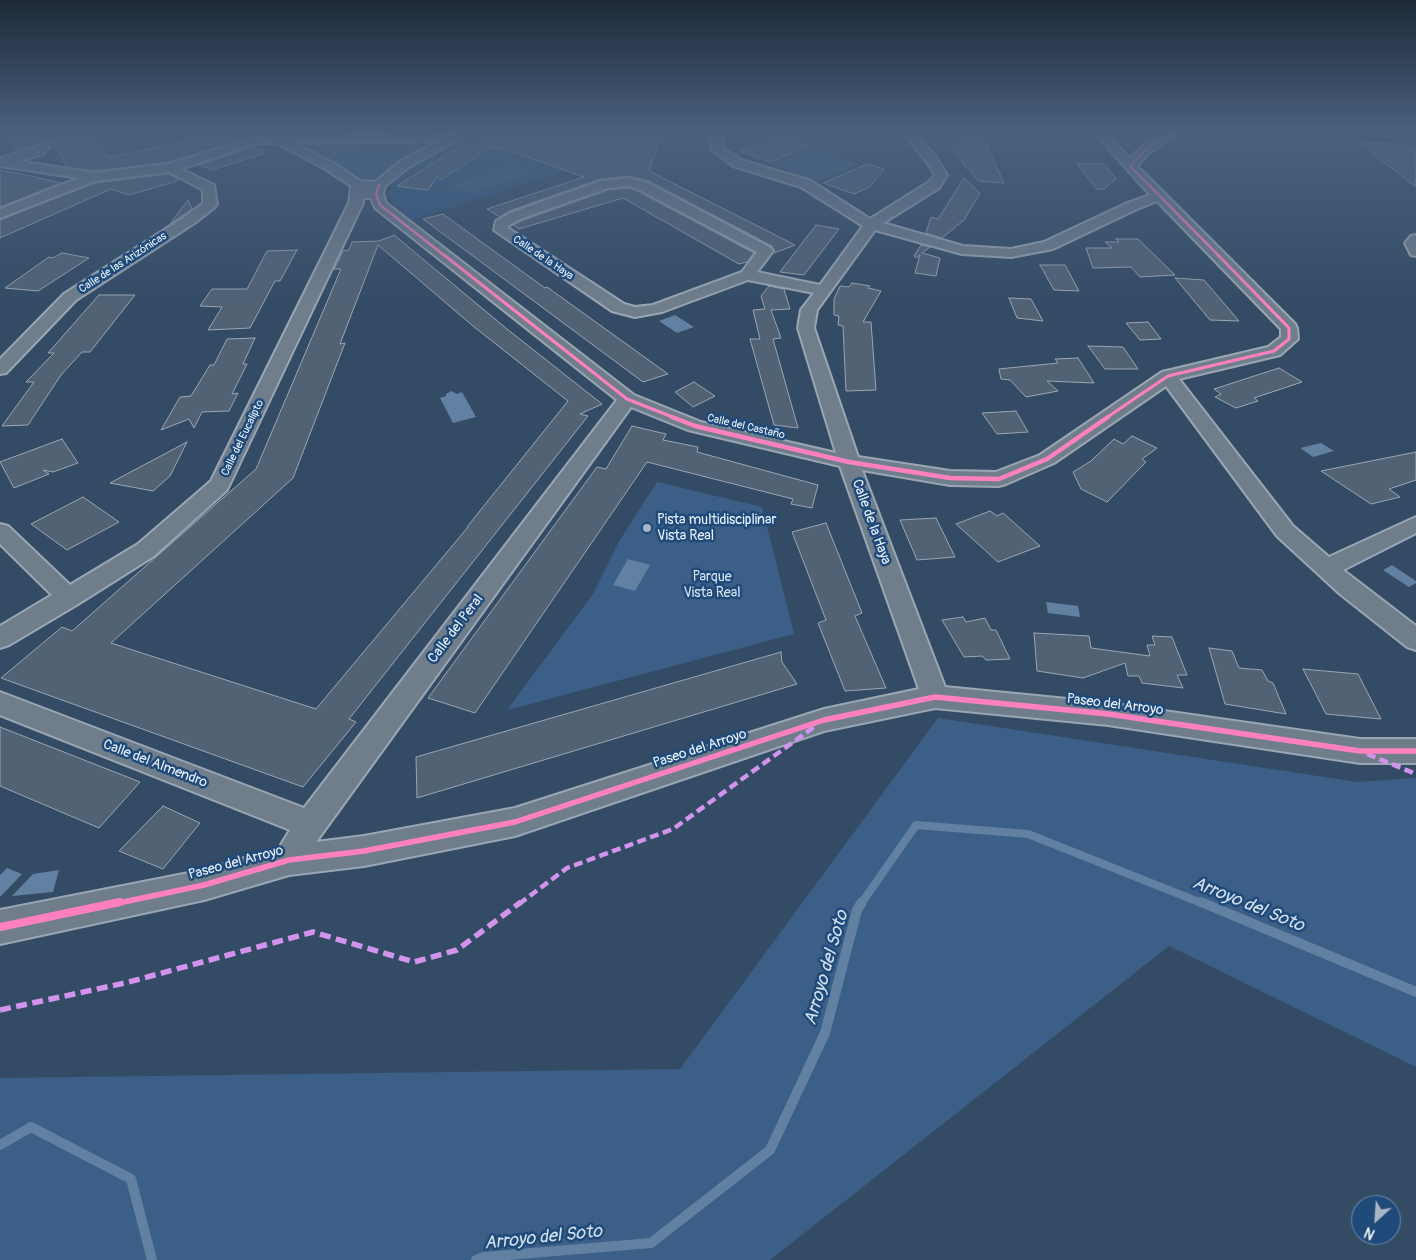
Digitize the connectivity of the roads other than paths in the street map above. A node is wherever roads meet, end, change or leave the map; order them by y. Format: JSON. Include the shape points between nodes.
{"nodes":[{"id":1,"x":61,"y":190,"type":"edge"},
{"id":2,"x":209,"y":190,"type":"edge"},
{"id":3,"x":348,"y":190,"type":"edge"},
{"id":4,"x":370,"y":190,"type":"edge"},
{"id":5,"x":377,"y":190,"type":"edge"},
{"id":6,"x":590,"y":190,"type":"edge"},
{"id":7,"x":650,"y":190,"type":"edge"},
{"id":8,"x":815,"y":190,"type":"edge"},
{"id":9,"x":926,"y":190,"type":"edge"},
{"id":10,"x":1141,"y":190,"type":"edge"},
{"id":11,"x":1151,"y":190,"type":"edge"},
{"id":12,"x":1158,"y":196,"type":"junction"},
{"id":13,"x":355,"y":199,"type":"junction"},
{"id":14,"x":380,"y":205,"type":"junction"},
{"id":15,"x":1130,"y":207,"type":"junction"},
{"id":16,"x":1174,"y":210,"type":"junction"},
{"id":17,"x":0,"y":214,"type":"edge"},
{"id":18,"x":872,"y":224,"type":"junction"},
{"id":19,"x":1416,"y":239,"type":"edge"},
{"id":20,"x":1416,"y":252,"type":"edge"},
{"id":21,"x":748,"y":275,"type":"junction"},
{"id":22,"x":823,"y":290,"type":"junction"},
{"id":23,"x":0,"y":369,"type":"edge"},
{"id":24,"x":1168,"y":376,"type":"junction"},
{"id":25,"x":627,"y":399,"type":"junction"},
{"id":26,"x":849,"y":462,"type":"junction"},
{"id":27,"x":1416,"y":524,"type":"edge"},
{"id":28,"x":0,"y":531,"type":"edge"},
{"id":29,"x":1325,"y":569,"type":"junction"},
{"id":30,"x":69,"y":598,"type":"junction"},
{"id":31,"x":0,"y":638,"type":"edge"},
{"id":32,"x":1416,"y":640,"type":"edge"},
{"id":33,"x":935,"y":698,"type":"junction"},
{"id":34,"x":0,"y":703,"type":"edge"},
{"id":35,"x":1416,"y":751,"type":"edge"},
{"id":36,"x":310,"y":824,"type":"junction"},
{"id":37,"x":289,"y":860,"type":"junction"},
{"id":38,"x":0,"y":927,"type":"edge"}],
"edges":[{"from":1,"to":17,"type":"street"},
{"from":2,"to":23,"type":"street","name":"Calle de las Arizónicas","via":[[210,204],[70,297]]},
{"from":3,"to":13,"type":"street"},
{"from":4,"to":13,"type":"street"},
{"from":5,"to":14,"type":"street"},
{"from":6,"to":21,"type":"street","name":"Calle de la Haya","via":[[515,216],[501,224],[501,230],[618,308],[634,312],[656,308]]},
{"from":7,"to":21,"type":"street","name":"Calle de la Haya","via":[[766,252]]},
{"from":8,"to":18,"type":"street"},
{"from":9,"to":18,"type":"street"},
{"from":10,"to":15,"type":"street"},
{"from":11,"to":12,"type":"street"},
{"from":12,"to":15,"type":"street"},
{"from":12,"to":16,"type":"street"},
{"from":13,"to":14,"type":"street"},
{"from":13,"to":30,"type":"street","name":"Calle del Eucalipto","via":[[220,485],[146,550]]},
{"from":14,"to":25,"type":"street","name":"Calle del Castaño"},
{"from":15,"to":16,"type":"street"},
{"from":15,"to":18,"type":"street","via":[[1048,246],[1011,254],[962,250]]},
{"from":16,"to":24,"type":"street","via":[[1289,328],[1289,339],[1274,351]]},
{"from":18,"to":22,"type":"street","name":"Calle de la Haya"},
{"from":19,"to":20,"type":"street","via":[[1412,243]]},
{"from":21,"to":22,"type":"street"},
{"from":22,"to":26,"type":"street","name":"Calle de la Haya","via":[[809,310],[806,328]]},
{"from":24,"to":26,"type":"street","name":"Calle del Castaño","via":[[1047,459],[999,479],[950,478]]},
{"from":24,"to":29,"type":"street","via":[[1285,531]]},
{"from":25,"to":26,"type":"street","name":"Calle del Castaño","via":[[696,426]]},
{"from":25,"to":36,"type":"street","name":"Calle del Peral"},
{"from":26,"to":33,"type":"street","name":"Calle de la Haya"},
{"from":27,"to":29,"type":"street"},
{"from":28,"to":30,"type":"street"},
{"from":29,"to":32,"type":"street"},
{"from":30,"to":31,"type":"street","name":"Calle del Eucalipto"},
{"from":33,"to":35,"type":"street","name":"Paseo del Arroyo","via":[[1108,714],[1360,751]]},
{"from":33,"to":37,"type":"street","name":"Paseo del Arroyo","via":[[824,720],[515,822],[364,851]]},
{"from":34,"to":36,"type":"street","name":"Calle del Almendro"},
{"from":36,"to":37,"type":"street","name":"Calle del Peral"},
{"from":37,"to":38,"type":"street","name":"Paseo del Arroyo","via":[[204,885]]}]}
